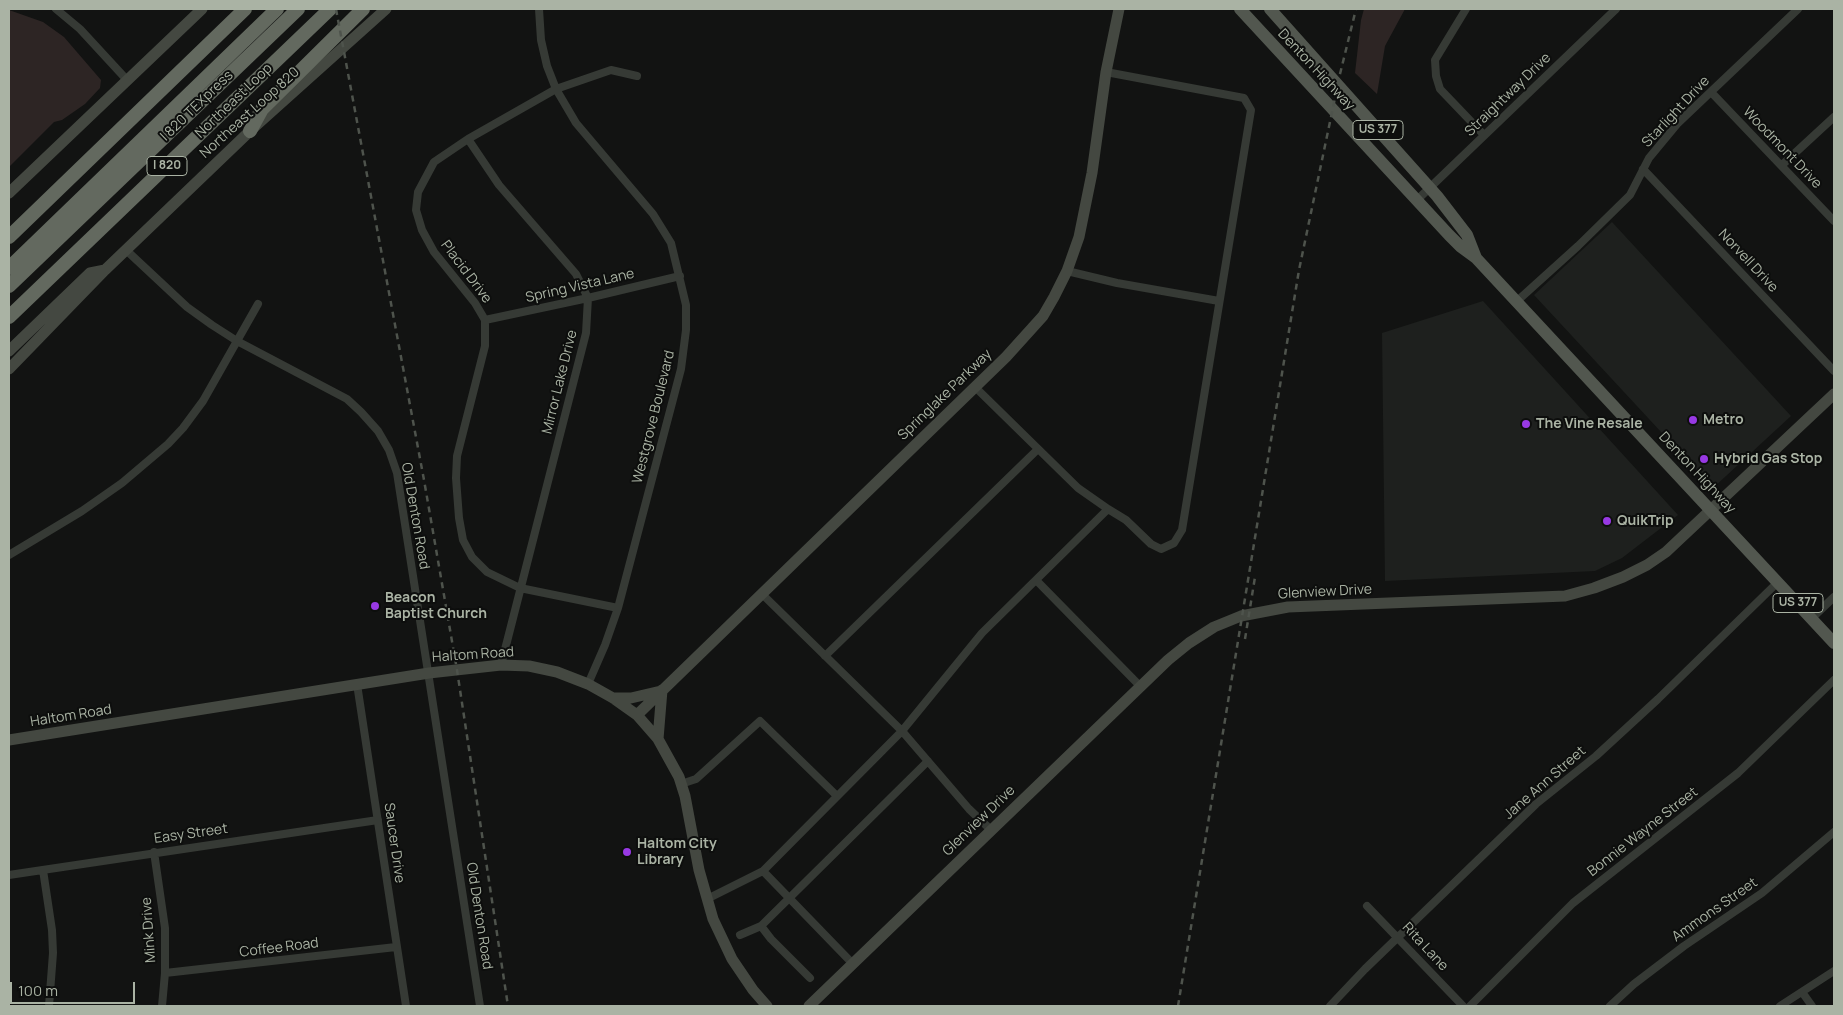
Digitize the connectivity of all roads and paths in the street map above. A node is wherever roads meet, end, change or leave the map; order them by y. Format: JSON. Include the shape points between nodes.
{"nodes":[{"id":1,"x":56,"y":9,"type":"edge"},
{"id":2,"x":202,"y":9,"type":"edge"},
{"id":3,"x":245,"y":9,"type":"edge"},
{"id":4,"x":277,"y":9,"type":"edge"},
{"id":5,"x":298,"y":9,"type":"edge"},
{"id":6,"x":330,"y":9,"type":"edge"},
{"id":7,"x":363,"y":9,"type":"edge"},
{"id":8,"x":386,"y":9,"type":"edge"},
{"id":9,"x":539,"y":9,"type":"edge"},
{"id":10,"x":1119,"y":9,"type":"edge"},
{"id":11,"x":1240,"y":9,"type":"edge"},
{"id":12,"x":1270,"y":9,"type":"edge"},
{"id":13,"x":1466,"y":9,"type":"edge"},
{"id":14,"x":1616,"y":9,"type":"edge"},
{"id":15,"x":1798,"y":9,"type":"edge"},
{"id":16,"x":1106,"y":72,"type":"junction"},
{"id":17,"x":637,"y":76,"type":"dead end"},
{"id":18,"x":127,"y":80,"type":"junction"},
{"id":19,"x":556,"y":88,"type":"junction"},
{"id":20,"x":1711,"y":92,"type":"junction"},
{"id":21,"x":1834,"y":117,"type":"edge"},
{"id":22,"x":250,"y":131,"type":"junction"},
{"id":23,"x":1484,"y":136,"type":"junction"},
{"id":24,"x":468,"y":139,"type":"junction"},
{"id":25,"x":1782,"y":165,"type":"junction"},
{"id":26,"x":1643,"y":169,"type":"junction"},
{"id":27,"x":1430,"y":188,"type":"junction"},
{"id":28,"x":9,"y":193,"type":"edge"},
{"id":29,"x":1417,"y":200,"type":"junction"},
{"id":30,"x":1834,"y":221,"type":"edge"},
{"id":31,"x":9,"y":237,"type":"edge"},
{"id":32,"x":126,"y":250,"type":"junction"},
{"id":33,"x":1476,"y":258,"type":"junction"},
{"id":34,"x":9,"y":268,"type":"edge"},
{"id":35,"x":105,"y":270,"type":"junction"},
{"id":36,"x":1067,"y":271,"type":"junction"},
{"id":37,"x":680,"y":276,"type":"junction"},
{"id":38,"x":9,"y":286,"type":"edge"},
{"id":39,"x":588,"y":298,"type":"junction"},
{"id":40,"x":1219,"y":301,"type":"junction"},
{"id":41,"x":1516,"y":302,"type":"junction"},
{"id":42,"x":258,"y":304,"type":"dead end"},
{"id":43,"x":9,"y":317,"type":"edge"},
{"id":44,"x":485,"y":320,"type":"junction"},
{"id":45,"x":237,"y":341,"type":"junction"},
{"id":46,"x":9,"y":351,"type":"edge"},
{"id":47,"x":9,"y":369,"type":"edge"},
{"id":48,"x":1834,"y":371,"type":"edge"},
{"id":49,"x":975,"y":387,"type":"junction"},
{"id":50,"x":1834,"y":394,"type":"edge"},
{"id":51,"x":1037,"y":450,"type":"junction"},
{"id":52,"x":1108,"y":508,"type":"junction"},
{"id":53,"x":1711,"y":511,"type":"junction"},
{"id":54,"x":9,"y":555,"type":"edge"},
{"id":55,"x":1036,"y":580,"type":"junction"},
{"id":56,"x":1778,"y":582,"type":"junction"},
{"id":57,"x":520,"y":588,"type":"junction"},
{"id":58,"x":762,"y":594,"type":"junction"},
{"id":59,"x":1834,"y":597,"type":"edge"},
{"id":60,"x":618,"y":608,"type":"junction"},
{"id":61,"x":1812,"y":618,"type":"junction"},
{"id":62,"x":1834,"y":643,"type":"edge"},
{"id":63,"x":825,"y":656,"type":"junction"},
{"id":64,"x":501,"y":665,"type":"junction"},
{"id":65,"x":429,"y":673,"type":"junction"},
{"id":66,"x":1834,"y":680,"type":"edge"},
{"id":67,"x":357,"y":684,"type":"junction"},
{"id":68,"x":588,"y":684,"type":"junction"},
{"id":69,"x":1140,"y":686,"type":"junction"},
{"id":70,"x":662,"y":690,"type":"junction"},
{"id":71,"x":613,"y":698,"type":"junction"},
{"id":72,"x":637,"y":715,"type":"junction"},
{"id":73,"x":902,"y":731,"type":"junction"},
{"id":74,"x":658,"y":739,"type":"junction"},
{"id":75,"x":9,"y":740,"type":"edge"},
{"id":76,"x":928,"y":761,"type":"junction"},
{"id":77,"x":681,"y":784,"type":"junction"},
{"id":78,"x":837,"y":796,"type":"junction"},
{"id":79,"x":378,"y":820,"type":"junction"},
{"id":80,"x":991,"y":830,"type":"junction"},
{"id":81,"x":1834,"y":832,"type":"edge"},
{"id":82,"x":154,"y":852,"type":"junction"},
{"id":83,"x":42,"y":870,"type":"junction"},
{"id":84,"x":763,"y":871,"type":"junction"},
{"id":85,"x":9,"y":875,"type":"edge"},
{"id":86,"x":707,"y":899,"type":"junction"},
{"id":87,"x":789,"y":899,"type":"junction"},
{"id":88,"x":1367,"y":906,"type":"dead end"},
{"id":89,"x":761,"y":926,"type":"junction"},
{"id":90,"x":740,"y":935,"type":"dead end"},
{"id":91,"x":1398,"y":936,"type":"junction"},
{"id":92,"x":396,"y":947,"type":"junction"},
{"id":93,"x":853,"y":964,"type":"junction"},
{"id":94,"x":1834,"y":972,"type":"edge"},
{"id":95,"x":164,"y":973,"type":"junction"},
{"id":96,"x":810,"y":978,"type":"dead end"},
{"id":97,"x":1802,"y":992,"type":"junction"},
{"id":98,"x":49,"y":1006,"type":"edge"},
{"id":99,"x":162,"y":1006,"type":"edge"},
{"id":100,"x":406,"y":1006,"type":"edge"},
{"id":101,"x":480,"y":1006,"type":"edge"},
{"id":102,"x":768,"y":1006,"type":"edge"},
{"id":103,"x":809,"y":1006,"type":"edge"},
{"id":104,"x":1330,"y":1006,"type":"edge"},
{"id":105,"x":1463,"y":1006,"type":"edge"},
{"id":106,"x":1470,"y":1006,"type":"edge"},
{"id":107,"x":1610,"y":1006,"type":"edge"},
{"id":108,"x":1780,"y":1006,"type":"edge"},
{"id":109,"x":1812,"y":1006,"type":"edge"}],
"edges":[{"from":1,"to":18,"type":"street","via":[[80,28]]},
{"from":2,"to":18,"type":"main road"},
{"from":3,"to":31,"type":"highway"},
{"from":4,"to":34,"type":"highway","name":"I 820 TEXpress"},
{"from":5,"to":38,"type":"highway","name":"I 820 TEXpress"},
{"from":6,"to":43,"type":"highway","name":"Northeast Loop","number":"I 820"},
{"from":7,"to":22,"type":"highway","via":[[262,109]]},
{"from":8,"to":22,"type":"main road","name":"Northeast Loop 820"},
{"from":9,"to":19,"type":"street","name":"Westgrove Boulevard","via":[[541,40]]},
{"from":10,"to":16,"type":"main road","name":"Springlake Parkway"},
{"from":11,"to":29,"type":"main road","name":"Denton Highway","number":"US 377"},
{"from":12,"to":27,"type":"main road","name":"Denton Highway","number":"US 377"},
{"from":13,"to":23,"type":"street","via":[[1435,60],[1436,76],[1440,89]]},
{"from":14,"to":23,"type":"street","name":"Straightway Drive"},
{"from":15,"to":20,"type":"street","name":"Starlight Drive"},
{"from":16,"to":36,"type":"main road","name":"Springlake Parkway","via":[[1092,173],[1079,237]]},
{"from":16,"to":40,"type":"street","via":[[1244,98],[1251,110]]},
{"from":17,"to":19,"type":"street","name":"Placid Drive","via":[[611,70]]},
{"from":18,"to":28,"type":"main road"},
{"from":19,"to":24,"type":"street","name":"Placid Drive"},
{"from":19,"to":37,"type":"street","name":"Westgrove Boulevard","via":[[576,123],[653,214],[671,243]]},
{"from":20,"to":25,"type":"street","name":"Woodmont Drive"},
{"from":20,"to":26,"type":"street","name":"Starlight Drive","via":[[1667,136]]},
{"from":21,"to":25,"type":"street"},
{"from":22,"to":32,"type":"main road","name":"Northeast Loop 820"},
{"from":23,"to":27,"type":"street","name":"Straightway Drive"},
{"from":24,"to":39,"type":"street","name":"Mirror Lake Drive","via":[[499,185],[576,274]]},
{"from":24,"to":44,"type":"street","name":"Placid Drive","via":[[434,162],[418,192],[416,210],[434,252]]},
{"from":25,"to":30,"type":"street","name":"Woodmont Drive"},
{"from":26,"to":41,"type":"street","name":"Starlight Drive","via":[[1630,195]]},
{"from":26,"to":48,"type":"street","name":"Norvell Drive"},
{"from":27,"to":29,"type":"street","name":"Straightway Drive"},
{"from":27,"to":33,"type":"main road","name":"Denton Highway","number":"US 377","via":[[1464,231]]},
{"from":29,"to":33,"type":"main road","name":"Denton Highway","number":"US 377","via":[[1461,247]]},
{"from":32,"to":35,"type":"main road","name":"Northeast Loop 820"},
{"from":32,"to":45,"type":"street","name":"Old Denton Road","via":[[187,307]]},
{"from":33,"to":41,"type":"main road","name":"Denton Highway","number":"US 377"},
{"from":35,"to":46,"type":"main road","via":[[90,272]]},
{"from":35,"to":47,"type":"main road","name":"Northeast Loop 820"},
{"from":36,"to":40,"type":"street"},
{"from":36,"to":49,"type":"main road","name":"Springlake Parkway","via":[[1043,316]]},
{"from":37,"to":39,"type":"street","name":"Spring Vista Lane"},
{"from":37,"to":60,"type":"street","name":"Westgrove Boulevard","via":[[686,305],[681,369]]},
{"from":39,"to":44,"type":"street","name":"Spring Vista Lane"},
{"from":39,"to":57,"type":"street","name":"Mirror Lake Drive","via":[[586,333]]},
{"from":40,"to":52,"type":"street","via":[[1182,530],[1174,543],[1161,549]]},
{"from":41,"to":53,"type":"main road","name":"Denton Highway","number":"US 377"},
{"from":42,"to":45,"type":"street"},
{"from":44,"to":57,"type":"street","name":"Placid Drive","via":[[485,346],[457,456],[459,518],[463,540],[472,557],[487,572]]},
{"from":45,"to":54,"type":"street","via":[[204,401],[157,455],[122,484]]},
{"from":45,"to":65,"type":"street","name":"Old Denton Road","via":[[346,399],[362,412],[386,444],[397,474]]},
{"from":49,"to":51,"type":"street"},
{"from":49,"to":58,"type":"main road","name":"Springlake Parkway"},
{"from":50,"to":53,"type":"main road","name":"Glenview Drive"},
{"from":51,"to":52,"type":"street","via":[[1078,488]]},
{"from":51,"to":63,"type":"street"},
{"from":52,"to":55,"type":"street"},
{"from":53,"to":56,"type":"main road","name":"Denton Highway","number":"US 377"},
{"from":53,"to":69,"type":"main road","name":"Glenview Drive","via":[[1666,552],[1623,577],[1594,588],[1565,596],[1288,607],[1241,616],[1214,627],[1189,643]]},
{"from":55,"to":69,"type":"street"},
{"from":55,"to":73,"type":"street","via":[[982,633]]},
{"from":56,"to":61,"type":"main road","name":"Denton Highway","number":"US 377"},
{"from":56,"to":91,"type":"street","name":"Jane Ann Street","via":[[1658,699],[1596,756],[1536,804]]},
{"from":57,"to":60,"type":"street","name":"Placid Drive"},
{"from":57,"to":64,"type":"street","name":"Mirror Lake Drive"},
{"from":58,"to":63,"type":"street"},
{"from":58,"to":70,"type":"main road","name":"Springlake Parkway"},
{"from":59,"to":61,"type":"street"},
{"from":60,"to":68,"type":"street","name":"Westgrove Boulevard"},
{"from":61,"to":62,"type":"main road","name":"Denton Highway","number":"US 377"},
{"from":63,"to":73,"type":"street"},
{"from":64,"to":65,"type":"main road","name":"Haltom Road"},
{"from":64,"to":68,"type":"main road","name":"Haltom Road","via":[[550,670]]},
{"from":65,"to":67,"type":"main road","name":"Haltom Road"},
{"from":65,"to":101,"type":"street","name":"Old Denton Road"},
{"from":66,"to":106,"type":"street","name":"Bonnie Wayne Street","via":[[1738,773],[1573,903]]},
{"from":67,"to":75,"type":"main road","name":"Haltom Road"},
{"from":67,"to":79,"type":"street","name":"Saucer Drive"},
{"from":68,"to":71,"type":"main road","name":"Haltom Road"},
{"from":69,"to":80,"type":"main road","name":"Glenview Drive"},
{"from":70,"to":71,"type":"main road","via":[[631,698]]},
{"from":70,"to":72,"type":"main road","name":"Springlake Parkway"},
{"from":70,"to":74,"type":"main road"},
{"from":71,"to":72,"type":"main road","name":"Haltom Road"},
{"from":72,"to":74,"type":"main road","name":"Haltom Road"},
{"from":73,"to":76,"type":"street"},
{"from":73,"to":78,"type":"street"},
{"from":74,"to":77,"type":"main road","name":"Haltom Road"},
{"from":76,"to":80,"type":"street"},
{"from":76,"to":87,"type":"street"},
{"from":77,"to":78,"type":"street","via":[[696,780],[760,721]]},
{"from":77,"to":86,"type":"main road","name":"Haltom Road"},
{"from":78,"to":84,"type":"street"},
{"from":79,"to":82,"type":"street","name":"Easy Street"},
{"from":79,"to":92,"type":"street","name":"Saucer Drive"},
{"from":80,"to":93,"type":"main road","name":"Glenview Drive"},
{"from":81,"to":107,"type":"street","name":"Ammons Street","via":[[1762,893],[1670,957]]},
{"from":82,"to":83,"type":"street","name":"Easy Street"},
{"from":82,"to":95,"type":"street","name":"Mink Drive","via":[[165,928]]},
{"from":83,"to":85,"type":"street","name":"Easy Street"},
{"from":83,"to":98,"type":"street","via":[[52,930]]},
{"from":84,"to":86,"type":"street"},
{"from":84,"to":87,"type":"street"},
{"from":86,"to":102,"type":"main road","name":"Haltom Road","via":[[712,919],[732,959]]},
{"from":87,"to":89,"type":"street"},
{"from":87,"to":93,"type":"street"},
{"from":88,"to":91,"type":"street","name":"Rita Lane"},
{"from":89,"to":90,"type":"street"},
{"from":89,"to":96,"type":"street"},
{"from":91,"to":104,"type":"street","name":"Jane Ann Street"},
{"from":91,"to":105,"type":"street","name":"Rita Lane"},
{"from":92,"to":95,"type":"street","name":"Coffee Road"},
{"from":92,"to":100,"type":"street","name":"Saucer Drive"},
{"from":93,"to":103,"type":"main road","name":"Glenview Drive"},
{"from":94,"to":97,"type":"street"},
{"from":95,"to":99,"type":"street","name":"Mink Drive"},
{"from":97,"to":108,"type":"street"},
{"from":97,"to":109,"type":"street"}]}
